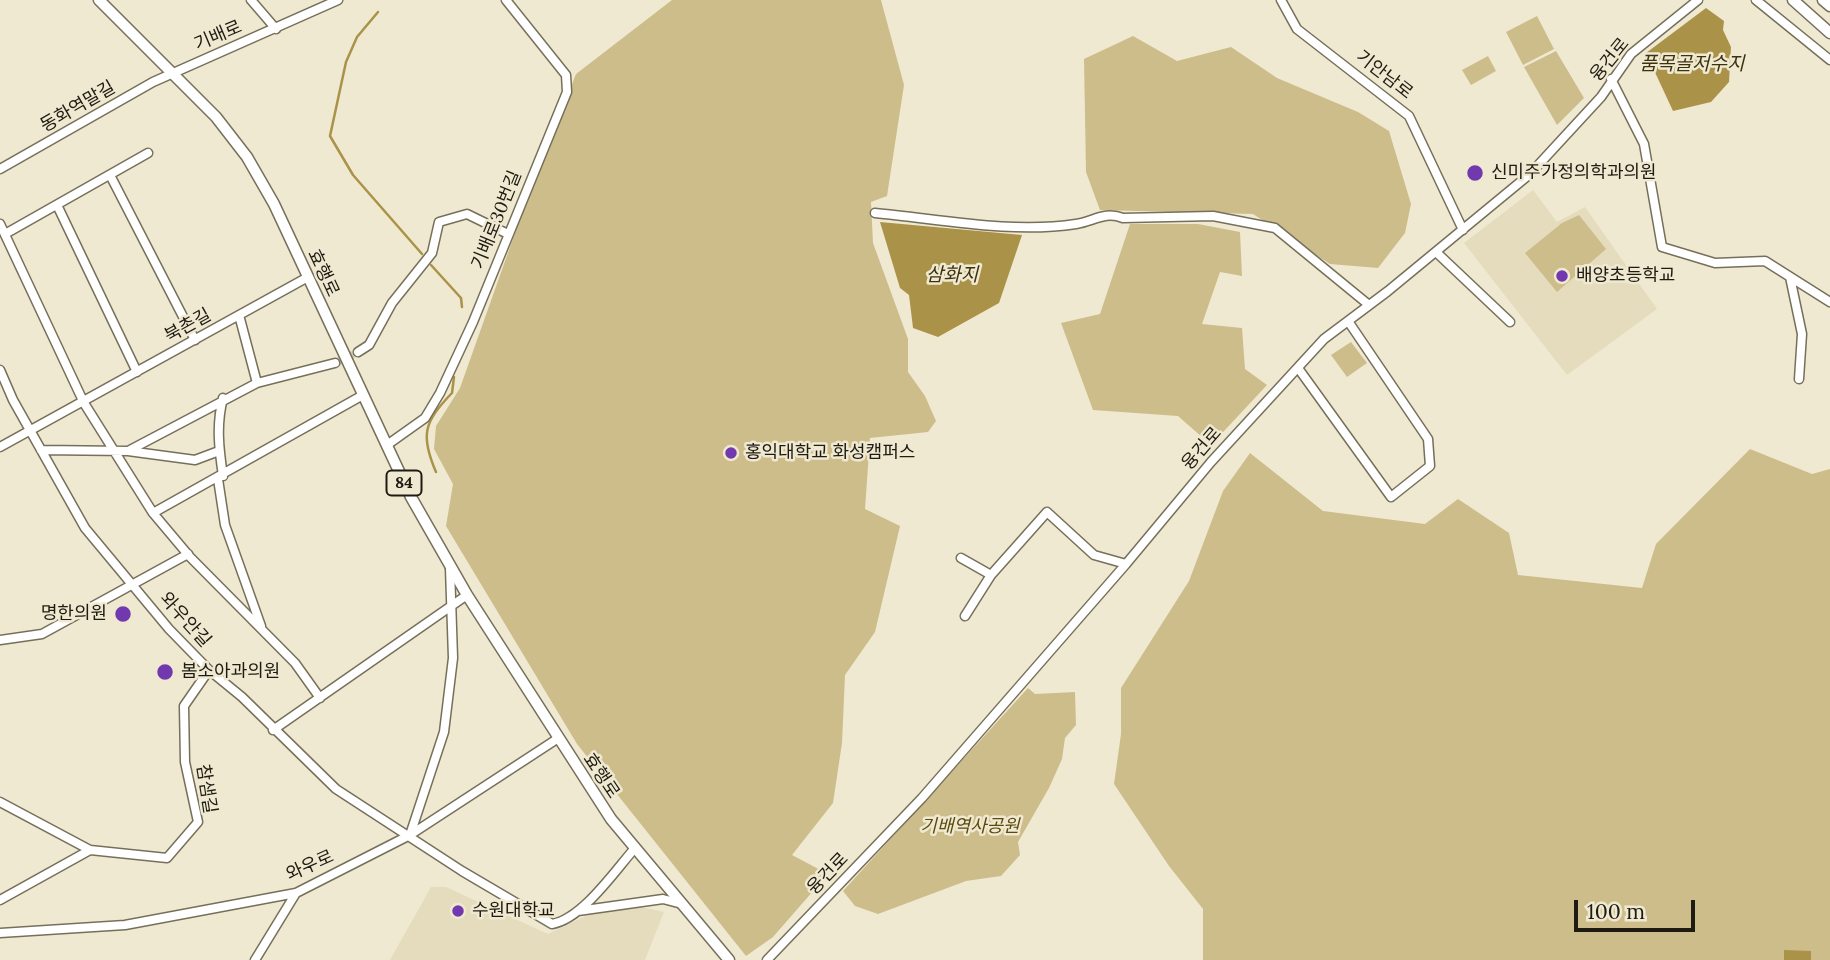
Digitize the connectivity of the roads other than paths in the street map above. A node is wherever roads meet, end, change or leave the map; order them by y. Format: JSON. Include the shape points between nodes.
{"nodes":[{"id":1,"x":99,"y":0,"type":"edge"},
{"id":2,"x":251,"y":0,"type":"edge"},
{"id":3,"x":338,"y":0,"type":"edge"},
{"id":4,"x":506,"y":0,"type":"edge"},
{"id":5,"x":1281,"y":0,"type":"edge"},
{"id":6,"x":1698,"y":0,"type":"edge"},
{"id":7,"x":1756,"y":0,"type":"edge"},
{"id":8,"x":1793,"y":0,"type":"edge"},
{"id":9,"x":1823,"y":0,"type":"edge"},
{"id":10,"x":1830,"y":6,"type":"edge"},
{"id":11,"x":276,"y":29,"type":"junction"},
{"id":12,"x":1830,"y":33,"type":"edge"},
{"id":13,"x":1830,"y":60,"type":"edge"},
{"id":14,"x":172,"y":73,"type":"junction"},
{"id":15,"x":1611,"y":79,"type":"junction"},
{"id":16,"x":148,"y":153,"type":"dead end"},
{"id":17,"x":0,"y":169,"type":"edge"},
{"id":18,"x":110,"y":175,"type":"junction"},
{"id":19,"x":57,"y":205,"type":"junction"},
{"id":20,"x":875,"y":213,"type":"dead end"},
{"id":21,"x":0,"y":224,"type":"edge"},
{"id":22,"x":1463,"y":230,"type":"junction"},
{"id":23,"x":5,"y":234,"type":"junction"},
{"id":24,"x":508,"y":234,"type":"junction"},
{"id":25,"x":1436,"y":252,"type":"junction"},
{"id":26,"x":308,"y":277,"type":"junction"},
{"id":27,"x":1790,"y":277,"type":"junction"},
{"id":28,"x":1830,"y":302,"type":"edge"},
{"id":29,"x":1369,"y":305,"type":"junction"},
{"id":30,"x":239,"y":315,"type":"junction"},
{"id":31,"x":1348,"y":321,"type":"junction"},
{"id":32,"x":1510,"y":322,"type":"dead end"},
{"id":33,"x":195,"y":340,"type":"junction"},
{"id":34,"x":358,"y":352,"type":"tunnel mouth"},
{"id":35,"x":335,"y":363,"type":"tunnel mouth"},
{"id":36,"x":1298,"y":368,"type":"junction"},
{"id":37,"x":0,"y":370,"type":"edge"},
{"id":38,"x":137,"y":372,"type":"junction"},
{"id":39,"x":1799,"y":379,"type":"dead end"},
{"id":40,"x":257,"y":383,"type":"junction"},
{"id":41,"x":363,"y":395,"type":"junction"},
{"id":42,"x":223,"y":398,"type":"junction"},
{"id":43,"x":84,"y":403,"type":"junction"},
{"id":44,"x":30,"y":430,"type":"junction"},
{"id":45,"x":387,"y":445,"type":"junction"},
{"id":46,"x":0,"y":447,"type":"edge"},
{"id":47,"x":41,"y":450,"type":"junction"},
{"id":48,"x":111,"y":451,"type":"junction"},
{"id":49,"x":219,"y":451,"type":"junction"},
{"id":50,"x":128,"y":452,"type":"junction"},
{"id":51,"x":220,"y":477,"type":"junction"},
{"id":52,"x":153,"y":513,"type":"junction"},
{"id":53,"x":188,"y":554,"type":"junction"},
{"id":54,"x":961,"y":558,"type":"dead end"},
{"id":55,"x":1126,"y":564,"type":"junction"},
{"id":56,"x":450,"y":565,"type":"junction"},
{"id":57,"x":991,"y":575,"type":"junction"},
{"id":58,"x":134,"y":586,"type":"junction"},
{"id":59,"x":467,"y":595,"type":"junction"},
{"id":60,"x":451,"y":606,"type":"junction"},
{"id":61,"x":965,"y":616,"type":"dead end"},
{"id":62,"x":262,"y":627,"type":"junction"},
{"id":63,"x":1,"y":640,"type":"edge"},
{"id":64,"x":209,"y":670,"type":"junction"},
{"id":65,"x":320,"y":698,"type":"junction"},
{"id":66,"x":273,"y":730,"type":"junction"},
{"id":67,"x":557,"y":739,"type":"junction"},
{"id":68,"x":0,"y":802,"type":"edge"},
{"id":69,"x":410,"y":835,"type":"junction"},
{"id":70,"x":635,"y":848,"type":"junction"},
{"id":71,"x":90,"y":850,"type":"junction"},
{"id":72,"x":296,"y":892,"type":"junction"},
{"id":73,"x":0,"y":900,"type":"edge"},
{"id":74,"x":685,"y":905,"type":"junction"},
{"id":75,"x":578,"y":911,"type":"junction"},
{"id":76,"x":0,"y":933,"type":"edge"},
{"id":77,"x":255,"y":960,"type":"edge"},
{"id":78,"x":729,"y":960,"type":"edge"},
{"id":79,"x":767,"y":960,"type":"edge"}],
"edges":[{"from":1,"to":14,"type":"main road","name":"효행로","number":"84"},
{"from":2,"to":11,"type":"street","name":"기배로"},
{"from":3,"to":11,"type":"street","name":"기배로"},
{"from":4,"to":24,"type":"street","name":"기배로30번길","via":[[566,75],[566,92]]},
{"from":5,"to":22,"type":"street","name":"기안남로","via":[[1297,29],[1409,116]]},
{"from":6,"to":15,"type":"street","name":"융건로","via":[[1631,54]]},
{"from":7,"to":13,"type":"street"},
{"from":8,"to":12,"type":"main road"},
{"from":9,"to":10,"type":"main road"},
{"from":11,"to":14,"type":"street","name":"기배로"},
{"from":14,"to":17,"type":"street","name":"동화역말길"},
{"from":14,"to":26,"type":"main road","name":"효행로","number":"84","via":[[247,156]]},
{"from":15,"to":22,"type":"street","name":"융건로","via":[[1601,97],[1530,174]]},
{"from":15,"to":27,"type":"street","via":[[1644,144],[1662,247],[1715,263],[1765,261]]},
{"from":16,"to":18,"type":"street"},
{"from":18,"to":19,"type":"street"},
{"from":18,"to":33,"type":"street"},
{"from":19,"to":23,"type":"street"},
{"from":19,"to":38,"type":"street"},
{"from":20,"to":29,"type":"street","via":[[1021,226],[1077,224],[1111,213],[1123,218],[1213,216],[1275,228]]},
{"from":21,"to":23,"type":"street"},
{"from":22,"to":25,"type":"street","name":"융건로"},
{"from":23,"to":43,"type":"street"},
{"from":24,"to":34,"type":"street","via":[[467,214],[439,222],[432,253],[392,303],[369,345]]},
{"from":24,"to":45,"type":"street","name":"기배로30번길","via":[[440,393],[425,418]]},
{"from":25,"to":29,"type":"street","name":"융건로"},
{"from":25,"to":32,"type":"street"},
{"from":26,"to":30,"type":"street","name":"북촌길"},
{"from":26,"to":41,"type":"main road","name":"효행로","number":"84"},
{"from":27,"to":28,"type":"street"},
{"from":27,"to":39,"type":"street","via":[[1802,334]]},
{"from":29,"to":31,"type":"street","name":"융건로"},
{"from":30,"to":33,"type":"street","name":"북촌길"},
{"from":30,"to":40,"type":"street"},
{"from":31,"to":36,"type":"street","name":"융건로"},
{"from":31,"to":36,"type":"street","via":[[1428,439],[1430,466],[1391,497]]},
{"from":33,"to":38,"type":"street","name":"북촌길"},
{"from":35,"to":40,"type":"street"},
{"from":36,"to":55,"type":"street","name":"융건로"},
{"from":37,"to":44,"type":"street","name":"와우안길"},
{"from":38,"to":43,"type":"street","name":"북촌길"},
{"from":40,"to":42,"type":"street"},
{"from":41,"to":45,"type":"main road","name":"효행로","number":"84"},
{"from":41,"to":51,"type":"street"},
{"from":42,"to":49,"type":"street","via":[[218,416]]},
{"from":42,"to":50,"type":"street"},
{"from":43,"to":44,"type":"street","name":"북촌길"},
{"from":43,"to":48,"type":"street"},
{"from":44,"to":46,"type":"street","name":"북촌길"},
{"from":44,"to":47,"type":"street","name":"와우안길"},
{"from":45,"to":56,"type":"main road","name":"효행로","number":"84"},
{"from":47,"to":48,"type":"street"},
{"from":47,"to":58,"type":"street","name":"와우안길","via":[[85,528]]},
{"from":48,"to":50,"type":"street"},
{"from":48,"to":52,"type":"street"},
{"from":49,"to":50,"type":"street","via":[[195,460]]},
{"from":49,"to":51,"type":"street"},
{"from":51,"to":52,"type":"street"},
{"from":51,"to":62,"type":"street","via":[[225,524]]},
{"from":52,"to":53,"type":"street"},
{"from":53,"to":58,"type":"street"},
{"from":53,"to":62,"type":"street"},
{"from":54,"to":57,"type":"street"},
{"from":55,"to":57,"type":"street","via":[[1094,555],[1047,512]]},
{"from":55,"to":79,"type":"street","name":"융건로","via":[[922,798]]},
{"from":56,"to":59,"type":"main road","name":"효행로","number":"84"},
{"from":56,"to":60,"type":"street"},
{"from":57,"to":61,"type":"street"},
{"from":58,"to":63,"type":"street","via":[[42,634]]},
{"from":58,"to":64,"type":"street","name":"와우안길"},
{"from":59,"to":60,"type":"street"},
{"from":59,"to":67,"type":"main road","name":"효행로","number":"84"},
{"from":60,"to":65,"type":"street"},
{"from":60,"to":69,"type":"street","via":[[453,658],[444,732]]},
{"from":62,"to":65,"type":"street"},
{"from":64,"to":66,"type":"street","name":"와우안길","via":[[242,696]]},
{"from":64,"to":71,"type":"street","name":"참샘길","via":[[184,706],[185,762],[198,822],[167,858]]},
{"from":65,"to":66,"type":"street"},
{"from":66,"to":69,"type":"street","name":"와우안길","via":[[336,789]]},
{"from":67,"to":69,"type":"street","name":"와우로"},
{"from":67,"to":70,"type":"main road","name":"효행로","number":"84"},
{"from":68,"to":71,"type":"street","name":"참샘길"},
{"from":69,"to":72,"type":"street","name":"와우로"},
{"from":69,"to":75,"type":"street","name":"와우안길","via":[[552,924],[565,922]]},
{"from":70,"to":74,"type":"main road","name":"효행로","number":"84"},
{"from":70,"to":75,"type":"street","name":"와우안길"},
{"from":71,"to":73,"type":"street"},
{"from":72,"to":76,"type":"street","name":"와우로","via":[[125,925]]},
{"from":72,"to":77,"type":"street"},
{"from":74,"to":75,"type":"street","via":[[663,899]]},
{"from":74,"to":78,"type":"main road","name":"효행로","number":"84"}]}
